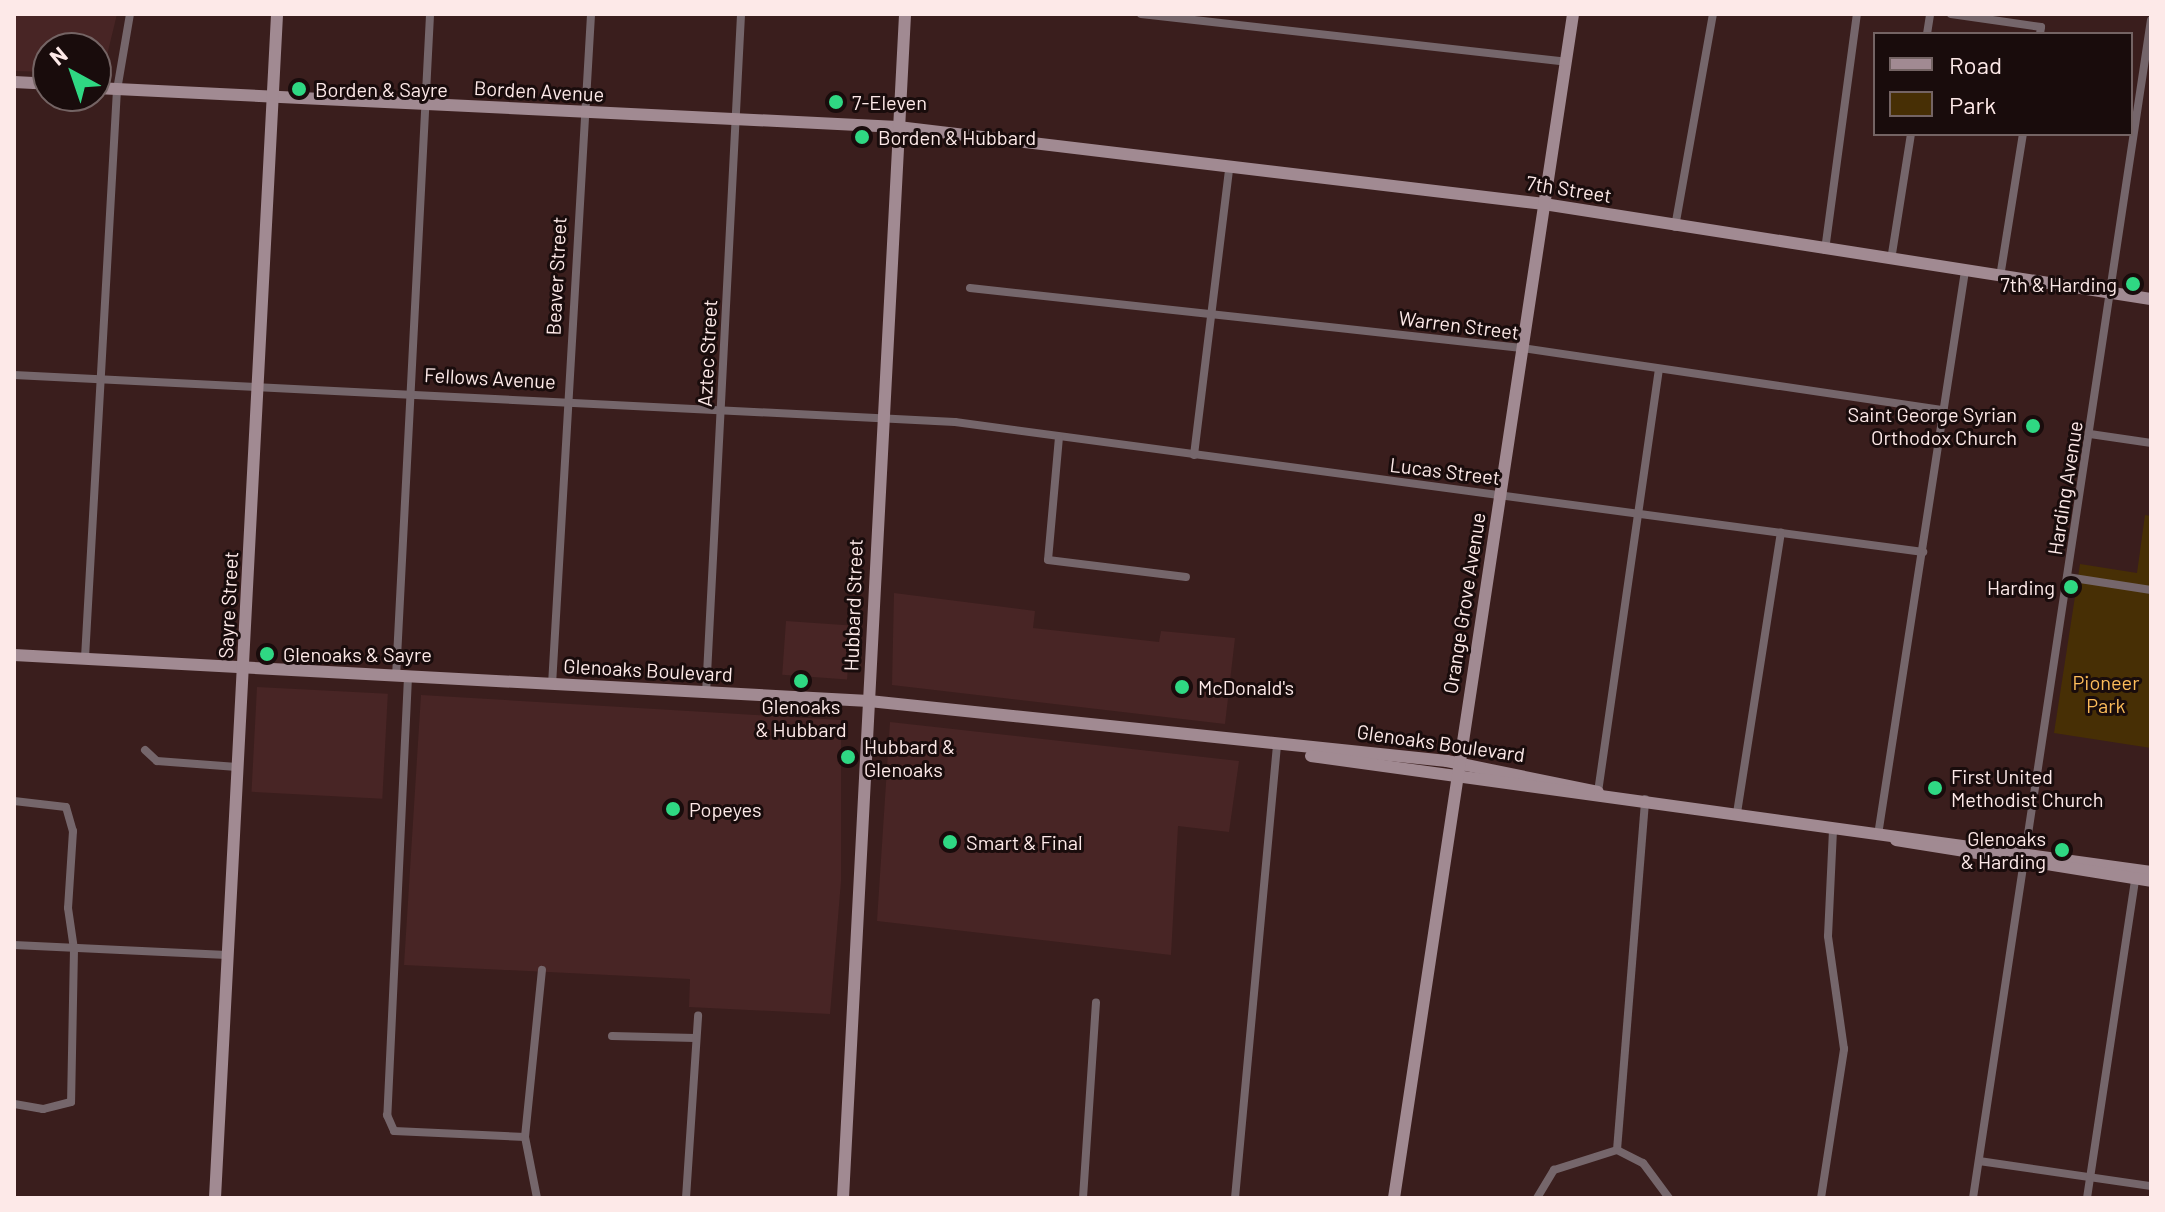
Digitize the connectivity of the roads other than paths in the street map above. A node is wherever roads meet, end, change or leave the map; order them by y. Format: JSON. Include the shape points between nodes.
{"nodes":[{"id":1,"x":130,"y":14,"type":"edge"},
{"id":2,"x":277,"y":14,"type":"edge"},
{"id":3,"x":430,"y":14,"type":"edge"},
{"id":4,"x":591,"y":14,"type":"edge"},
{"id":5,"x":741,"y":14,"type":"edge"},
{"id":6,"x":905,"y":14,"type":"edge"},
{"id":7,"x":1141,"y":14,"type":"edge"},
{"id":8,"x":1573,"y":14,"type":"edge"},
{"id":9,"x":1713,"y":14,"type":"edge"},
{"id":10,"x":1857,"y":14,"type":"edge"},
{"id":11,"x":1951,"y":14,"type":"edge"},
{"id":12,"x":2151,"y":20,"type":"edge"},
{"id":13,"x":2041,"y":31,"type":"edge"},
{"id":14,"x":1566,"y":62,"type":"junction"},
{"id":15,"x":112,"y":90,"type":"edge"},
{"id":16,"x":117,"y":90,"type":"junction"},
{"id":17,"x":272,"y":97,"type":"junction"},
{"id":18,"x":2139,"y":98,"type":"junction"},
{"id":19,"x":2151,"y":100,"type":"edge"},
{"id":20,"x":425,"y":105,"type":"junction"},
{"id":21,"x":585,"y":113,"type":"junction"},
{"id":22,"x":734,"y":122,"type":"junction"},
{"id":23,"x":898,"y":127,"type":"junction"},
{"id":24,"x":1911,"y":136,"type":"edge"},
{"id":25,"x":2023,"y":136,"type":"edge"},
{"id":26,"x":978,"y":139,"type":"joint"},
{"id":27,"x":1229,"y":168,"type":"junction"},
{"id":28,"x":1544,"y":204,"type":"junction"},
{"id":29,"x":1675,"y":228,"type":"junction"},
{"id":30,"x":1825,"y":250,"type":"junction"},
{"id":31,"x":1891,"y":260,"type":"junction"},
{"id":32,"x":1965,"y":271,"type":"junction"},
{"id":33,"x":2000,"y":277,"type":"junction"},
{"id":34,"x":970,"y":288,"type":"dead end"},
{"id":35,"x":2110,"y":293,"type":"junction"},
{"id":36,"x":2151,"y":299,"type":"edge"},
{"id":37,"x":1211,"y":312,"type":"junction"},
{"id":38,"x":1522,"y":348,"type":"junction"},
{"id":39,"x":1659,"y":370,"type":"junction"},
{"id":40,"x":14,"y":375,"type":"edge"},
{"id":41,"x":100,"y":378,"type":"junction"},
{"id":42,"x":259,"y":388,"type":"junction"},
{"id":43,"x":412,"y":390,"type":"junction"},
{"id":44,"x":565,"y":398,"type":"junction"},
{"id":45,"x":720,"y":406,"type":"junction"},
{"id":46,"x":1943,"y":410,"type":"junction"},
{"id":47,"x":881,"y":416,"type":"junction"},
{"id":48,"x":963,"y":423,"type":"joint"},
{"id":49,"x":2090,"y":434,"type":"junction"},
{"id":50,"x":1059,"y":437,"type":"junction"},
{"id":51,"x":2151,"y":443,"type":"edge"},
{"id":52,"x":1194,"y":455,"type":"junction"},
{"id":53,"x":1500,"y":494,"type":"junction"},
{"id":54,"x":1638,"y":511,"type":"junction"},
{"id":55,"x":1781,"y":532,"type":"junction"},
{"id":56,"x":1923,"y":552,"type":"junction"},
{"id":57,"x":1186,"y":577,"type":"dead end"},
{"id":58,"x":2067,"y":577,"type":"junction"},
{"id":59,"x":2151,"y":590,"type":"edge"},
{"id":60,"x":14,"y":655,"type":"edge"},
{"id":61,"x":85,"y":658,"type":"junction"},
{"id":62,"x":245,"y":667,"type":"junction"},
{"id":63,"x":402,"y":677,"type":"junction"},
{"id":64,"x":552,"y":685,"type":"junction"},
{"id":65,"x":706,"y":694,"type":"junction"},
{"id":66,"x":869,"y":701,"type":"junction"},
{"id":67,"x":1277,"y":748,"type":"junction"},
{"id":68,"x":145,"y":750,"type":"dead end"},
{"id":69,"x":1460,"y":763,"type":"junction"},
{"id":70,"x":237,"y":767,"type":"junction"},
{"id":71,"x":1457,"y":778,"type":"junction"},
{"id":72,"x":1598,"y":792,"type":"junction"},
{"id":73,"x":1645,"y":799,"type":"junction"},
{"id":74,"x":14,"y":801,"type":"edge"},
{"id":75,"x":1737,"y":813,"type":"junction"},
{"id":76,"x":1833,"y":828,"type":"junction"},
{"id":77,"x":1878,"y":835,"type":"junction"},
{"id":78,"x":2026,"y":850,"type":"junction"},
{"id":79,"x":2024,"y":865,"type":"junction"},
{"id":80,"x":2151,"y":872,"type":"edge"},
{"id":81,"x":2136,"y":874,"type":"junction"},
{"id":82,"x":2151,"y":881,"type":"edge"},
{"id":83,"x":14,"y":945,"type":"edge"},
{"id":84,"x":74,"y":949,"type":"junction"},
{"id":85,"x":227,"y":955,"type":"junction"},
{"id":86,"x":542,"y":970,"type":"dead end"},
{"id":87,"x":1096,"y":1002,"type":"dead end"},
{"id":88,"x":698,"y":1015,"type":"dead end"},
{"id":89,"x":612,"y":1036,"type":"dead end"},
{"id":90,"x":695,"y":1038,"type":"junction"},
{"id":91,"x":14,"y":1104,"type":"edge"},
{"id":92,"x":525,"y":1137,"type":"junction"},
{"id":93,"x":1617,"y":1150,"type":"junction"},
{"id":94,"x":1979,"y":1161,"type":"junction"},
{"id":95,"x":2090,"y":1178,"type":"junction"},
{"id":96,"x":2151,"y":1186,"type":"edge"},
{"id":97,"x":215,"y":1198,"type":"edge"},
{"id":98,"x":537,"y":1198,"type":"edge"},
{"id":99,"x":686,"y":1198,"type":"edge"},
{"id":100,"x":843,"y":1198,"type":"edge"},
{"id":101,"x":1083,"y":1198,"type":"edge"},
{"id":102,"x":1235,"y":1198,"type":"edge"},
{"id":103,"x":1394,"y":1198,"type":"edge"},
{"id":104,"x":1537,"y":1198,"type":"edge"},
{"id":105,"x":1669,"y":1198,"type":"edge"},
{"id":106,"x":1821,"y":1198,"type":"edge"},
{"id":107,"x":1973,"y":1198,"type":"edge"},
{"id":108,"x":2087,"y":1198,"type":"edge"}],
"edges":[{"from":1,"to":16,"type":"street"},
{"from":2,"to":17,"type":"street","name":"Sayre Street"},
{"from":3,"to":20,"type":"street"},
{"from":4,"to":21,"type":"street","name":"Beaver Street"},
{"from":5,"to":22,"type":"street","name":"Aztec Street"},
{"from":6,"to":23,"type":"street","name":"Hubbard Street"},
{"from":7,"to":14,"type":"street"},
{"from":8,"to":14,"type":"street","name":"Orange Grove Avenue"},
{"from":9,"to":29,"type":"street"},
{"from":10,"to":30,"type":"street"},
{"from":11,"to":13,"type":"street"},
{"from":12,"to":18,"type":"street","name":"Harding Avenue"},
{"from":14,"to":28,"type":"street","name":"Orange Grove Avenue"},
{"from":15,"to":16,"type":"street","name":"Borden Avenue"},
{"from":16,"to":17,"type":"street","name":"Borden Avenue"},
{"from":16,"to":41,"type":"street"},
{"from":17,"to":20,"type":"street","name":"Borden Avenue"},
{"from":17,"to":42,"type":"street","name":"Sayre Street"},
{"from":18,"to":19,"type":"street"},
{"from":18,"to":35,"type":"street","name":"Harding Avenue"},
{"from":20,"to":21,"type":"street","name":"Borden Avenue"},
{"from":20,"to":43,"type":"street"},
{"from":21,"to":22,"type":"street","name":"Borden Avenue"},
{"from":21,"to":44,"type":"street","name":"Beaver Street"},
{"from":22,"to":23,"type":"street","name":"Borden Avenue"},
{"from":22,"to":45,"type":"street","name":"Aztec Street"},
{"from":23,"to":26,"type":"street","name":"Borden Avenue"},
{"from":23,"to":47,"type":"street","name":"Hubbard Street"},
{"from":24,"to":31,"type":"street"},
{"from":25,"to":33,"type":"street"},
{"from":26,"to":27,"type":"street","name":"7th Street"},
{"from":27,"to":28,"type":"street","name":"7th Street"},
{"from":27,"to":37,"type":"street"},
{"from":28,"to":29,"type":"street","name":"7th Street"},
{"from":28,"to":38,"type":"street","name":"Orange Grove Avenue"},
{"from":29,"to":30,"type":"street","name":"7th Street"},
{"from":30,"to":31,"type":"street","name":"7th Street"},
{"from":31,"to":32,"type":"street","name":"7th Street"},
{"from":32,"to":33,"type":"street","name":"7th Street"},
{"from":32,"to":46,"type":"street"},
{"from":33,"to":35,"type":"street","name":"7th Street"},
{"from":34,"to":37,"type":"street","name":"Warren Street"},
{"from":35,"to":36,"type":"street","name":"7th Street"},
{"from":35,"to":49,"type":"street","name":"Harding Avenue"},
{"from":37,"to":38,"type":"street","name":"Warren Street"},
{"from":37,"to":52,"type":"street"},
{"from":38,"to":39,"type":"street","name":"Warren Street"},
{"from":38,"to":53,"type":"street","name":"Orange Grove Avenue"},
{"from":39,"to":46,"type":"street","name":"Warren Street"},
{"from":39,"to":54,"type":"street"},
{"from":40,"to":41,"type":"street","name":"Fellows Avenue"},
{"from":41,"to":42,"type":"street","name":"Fellows Avenue"},
{"from":41,"to":61,"type":"street"},
{"from":42,"to":43,"type":"street","name":"Fellows Avenue"},
{"from":42,"to":62,"type":"street","name":"Sayre Street"},
{"from":43,"to":44,"type":"street","name":"Fellows Avenue"},
{"from":43,"to":63,"type":"street"},
{"from":44,"to":45,"type":"street","name":"Fellows Avenue"},
{"from":44,"to":64,"type":"street","name":"Beaver Street"},
{"from":45,"to":47,"type":"street","name":"Fellows Avenue"},
{"from":45,"to":65,"type":"street","name":"Aztec Street"},
{"from":46,"to":56,"type":"street"},
{"from":47,"to":48,"type":"street","name":"Fellows Avenue"},
{"from":47,"to":66,"type":"street","name":"Hubbard Street"},
{"from":48,"to":50,"type":"street","name":"Lucas Street"},
{"from":49,"to":51,"type":"street"},
{"from":49,"to":58,"type":"street","name":"Harding Avenue"},
{"from":50,"to":52,"type":"street","name":"Lucas Street"},
{"from":50,"to":57,"type":"street","via":[[1048,560]]},
{"from":52,"to":53,"type":"street","name":"Lucas Street"},
{"from":53,"to":54,"type":"street","name":"Lucas Street"},
{"from":53,"to":69,"type":"street","name":"Orange Grove Avenue"},
{"from":54,"to":55,"type":"street","name":"Lucas Street"},
{"from":54,"to":72,"type":"street"},
{"from":55,"to":56,"type":"street","name":"Lucas Street"},
{"from":55,"to":75,"type":"street"},
{"from":56,"to":77,"type":"street"},
{"from":58,"to":59,"type":"street"},
{"from":58,"to":78,"type":"street","name":"Harding Avenue"},
{"from":60,"to":61,"type":"street","name":"Glenoaks Boulevard"},
{"from":61,"to":62,"type":"street","name":"Glenoaks Boulevard"},
{"from":62,"to":63,"type":"street","name":"Glenoaks Boulevard"},
{"from":62,"to":70,"type":"street","name":"Sayre Street"},
{"from":63,"to":64,"type":"street","name":"Glenoaks Boulevard"},
{"from":63,"to":92,"type":"street","via":[[387,1115],[394,1131]]},
{"from":64,"to":65,"type":"street","name":"Glenoaks Boulevard"},
{"from":65,"to":66,"type":"street","name":"Glenoaks Boulevard"},
{"from":66,"to":67,"type":"street","name":"Glenoaks Boulevard"},
{"from":66,"to":100,"type":"street","name":"Hubbard Street"},
{"from":67,"to":69,"type":"street","name":"Glenoaks Boulevard"},
{"from":67,"to":71,"type":"street","name":"Glenoaks Boulevard"},
{"from":67,"to":102,"type":"street"},
{"from":68,"to":70,"type":"street","via":[[157,761]]},
{"from":69,"to":71,"type":"street","name":"Orange Grove Avenue"},
{"from":69,"to":72,"type":"street","name":"Glenoaks Boulevard"},
{"from":70,"to":85,"type":"street","name":"Sayre Street"},
{"from":71,"to":72,"type":"street","name":"Glenoaks Boulevard"},
{"from":71,"to":103,"type":"street","name":"Orange Grove Avenue"},
{"from":72,"to":73,"type":"street","name":"Glenoaks Boulevard"},
{"from":73,"to":75,"type":"street","name":"Glenoaks Boulevard"},
{"from":73,"to":93,"type":"street"},
{"from":74,"to":84,"type":"street","via":[[66,807],[73,831],[68,908]]},
{"from":75,"to":76,"type":"street","name":"Glenoaks Boulevard"},
{"from":76,"to":77,"type":"street","name":"Glenoaks Boulevard"},
{"from":76,"to":106,"type":"street","via":[[1828,936],[1844,1049]]},
{"from":77,"to":78,"type":"street","name":"Glenoaks Boulevard"},
{"from":77,"to":79,"type":"street","name":"Glenoaks Boulevard"},
{"from":78,"to":79,"type":"street","name":"Harding Avenue"},
{"from":78,"to":81,"type":"street","name":"Glenoaks Boulevard"},
{"from":79,"to":81,"type":"street","name":"Glenoaks Boulevard"},
{"from":79,"to":94,"type":"street","name":"Harding Avenue"},
{"from":80,"to":81,"type":"street","name":"Glenoaks Boulevard"},
{"from":81,"to":82,"type":"street","name":"Glenoaks Boulevard"},
{"from":81,"to":95,"type":"street"},
{"from":83,"to":84,"type":"street"},
{"from":84,"to":85,"type":"street"},
{"from":84,"to":91,"type":"street","via":[[71,1102],[43,1109]]},
{"from":85,"to":97,"type":"street","name":"Sayre Street"},
{"from":86,"to":92,"type":"street"},
{"from":87,"to":101,"type":"street"},
{"from":88,"to":90,"type":"street"},
{"from":89,"to":90,"type":"street"},
{"from":90,"to":99,"type":"street"},
{"from":92,"to":98,"type":"street"},
{"from":93,"to":104,"type":"street","via":[[1554,1170]]},
{"from":93,"to":105,"type":"street","via":[[1643,1163]]},
{"from":94,"to":95,"type":"street"},
{"from":94,"to":107,"type":"street","name":"Harding Avenue"},
{"from":95,"to":96,"type":"street"},
{"from":95,"to":108,"type":"street"}]}
